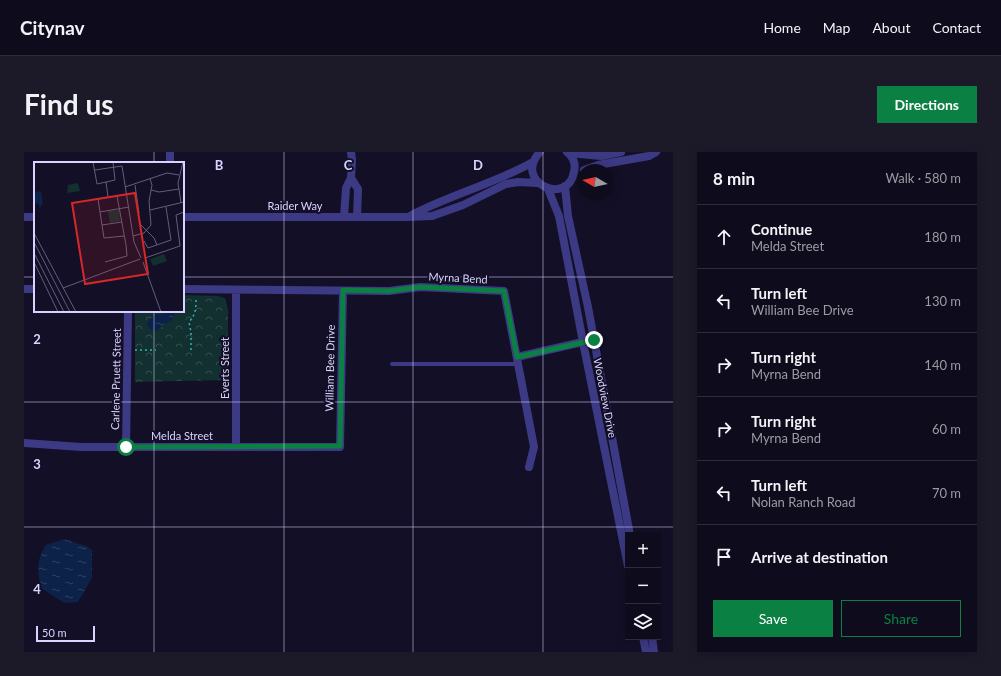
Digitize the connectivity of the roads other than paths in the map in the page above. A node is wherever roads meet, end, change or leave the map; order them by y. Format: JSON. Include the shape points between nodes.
{"nodes":[{"id":1,"x":351,"y":152,"type":"edge"},
{"id":2,"x":540,"y":152,"type":"edge"},
{"id":3,"x":568,"y":152,"type":"edge"},
{"id":4,"x":621,"y":152,"type":"edge"},
{"id":5,"x":656,"y":152,"type":"edge"},
{"id":6,"x":533,"y":162,"type":"junction"},
{"id":7,"x":604,"y":164,"type":"edge"},
{"id":8,"x":577,"y":174,"type":"edge"},
{"id":9,"x":574,"y":176,"type":"junction"},
{"id":10,"x":351,"y":178,"type":"junction"},
{"id":11,"x":538,"y":183,"type":"junction"},
{"id":12,"x":565,"y":186,"type":"junction"},
{"id":13,"x":548,"y":189,"type":"junction"},
{"id":14,"x":184,"y":217,"type":"edge"},
{"id":15,"x":344,"y":217,"type":"junction"},
{"id":16,"x":357,"y":217,"type":"junction"},
{"id":17,"x":407,"y":218,"type":"junction"},
{"id":18,"x":184,"y":289,"type":"edge"},
{"id":19,"x":236,"y":290,"type":"junction"},
{"id":20,"x":343,"y":290,"type":"junction"},
{"id":21,"x":128,"y":312,"type":"edge"},
{"id":22,"x":594,"y":340,"type":"junction"},
{"id":23,"x":583,"y":342,"type":"junction"},
{"id":24,"x":518,"y":361,"type":"junction"},
{"id":25,"x":392,"y":364,"type":"dead end"},
{"id":26,"x":24,"y":443,"type":"edge"},
{"id":27,"x":236,"y":446,"type":"junction"},
{"id":28,"x":340,"y":446,"type":"joint"},
{"id":29,"x":126,"y":447,"type":"junction"},
{"id":30,"x":529,"y":467,"type":"dead end"},
{"id":31,"x":626,"y":513,"type":"junction"},
{"id":32,"x":617,"y":514,"type":"junction"},
{"id":33,"x":629,"y":532,"type":"edge"},
{"id":34,"x":625,"y":552,"type":"edge"},
{"id":35,"x":653,"y":644,"type":"edge"},
{"id":36,"x":645,"y":649,"type":"edge"}],
"edges":[{"from":1,"to":10,"type":"street"},
{"from":2,"to":6,"type":"street"},
{"from":3,"to":4,"type":"street","via":[[601,156]]},
{"from":3,"to":9,"type":"street","via":[[574,162]]},
{"from":5,"to":7,"type":"street","via":[[649,156]]},
{"from":6,"to":11,"type":"street","via":[[532,170]]},
{"from":6,"to":17,"type":"street","name":"Raider Way","via":[[518,171],[429,206]]},
{"from":8,"to":9,"type":"street"},
{"from":9,"to":12,"type":"street"},
{"from":10,"to":15,"type":"street","via":[[346,188]]},
{"from":10,"to":16,"type":"street","via":[[358,188]]},
{"from":11,"to":13,"type":"street"},
{"from":11,"to":17,"type":"street","name":"Raider Way","via":[[506,184],[463,205],[432,216]]},
{"from":12,"to":13,"type":"street"},
{"from":12,"to":22,"type":"street","name":"Woodview Drive","via":[[568,216]]},
{"from":13,"to":23,"type":"street","name":"Woodview Drive","via":[[559,216]]},
{"from":14,"to":15,"type":"street","name":"Raider Way"},
{"from":15,"to":16,"type":"street","name":"Raider Way"},
{"from":16,"to":17,"type":"street","name":"Raider Way"},
{"from":18,"to":19,"type":"street","name":"Myrna Bend"},
{"from":19,"to":20,"type":"street","name":"Myrna Bend"},
{"from":19,"to":27,"type":"street","name":"Everts Street"},
{"from":20,"to":24,"type":"street","name":"Myrna Bend","via":[[389,291],[420,287],[504,291]]},
{"from":20,"to":28,"type":"street","name":"William Bee Drive"},
{"from":21,"to":29,"type":"street","name":"Carlene Pruett Street"},
{"from":22,"to":23,"type":"street"},
{"from":22,"to":31,"type":"street","name":"Woodview Drive"},
{"from":23,"to":24,"type":"street"},
{"from":23,"to":32,"type":"street","name":"Woodview Drive"},
{"from":24,"to":25,"type":"lane"},
{"from":24,"to":30,"type":"street","name":"Myrna Bend","via":[[534,447]]},
{"from":26,"to":29,"type":"street","name":"Melda Street"},
{"from":27,"to":28,"type":"street","name":"Melda Street"},
{"from":27,"to":29,"type":"street","name":"Melda Street"},
{"from":31,"to":32,"type":"lane"},
{"from":31,"to":33,"type":"street","name":"Woodview Drive"},
{"from":32,"to":34,"type":"street","name":"Woodview Drive"},
{"from":35,"to":36,"type":"lane"}]}
